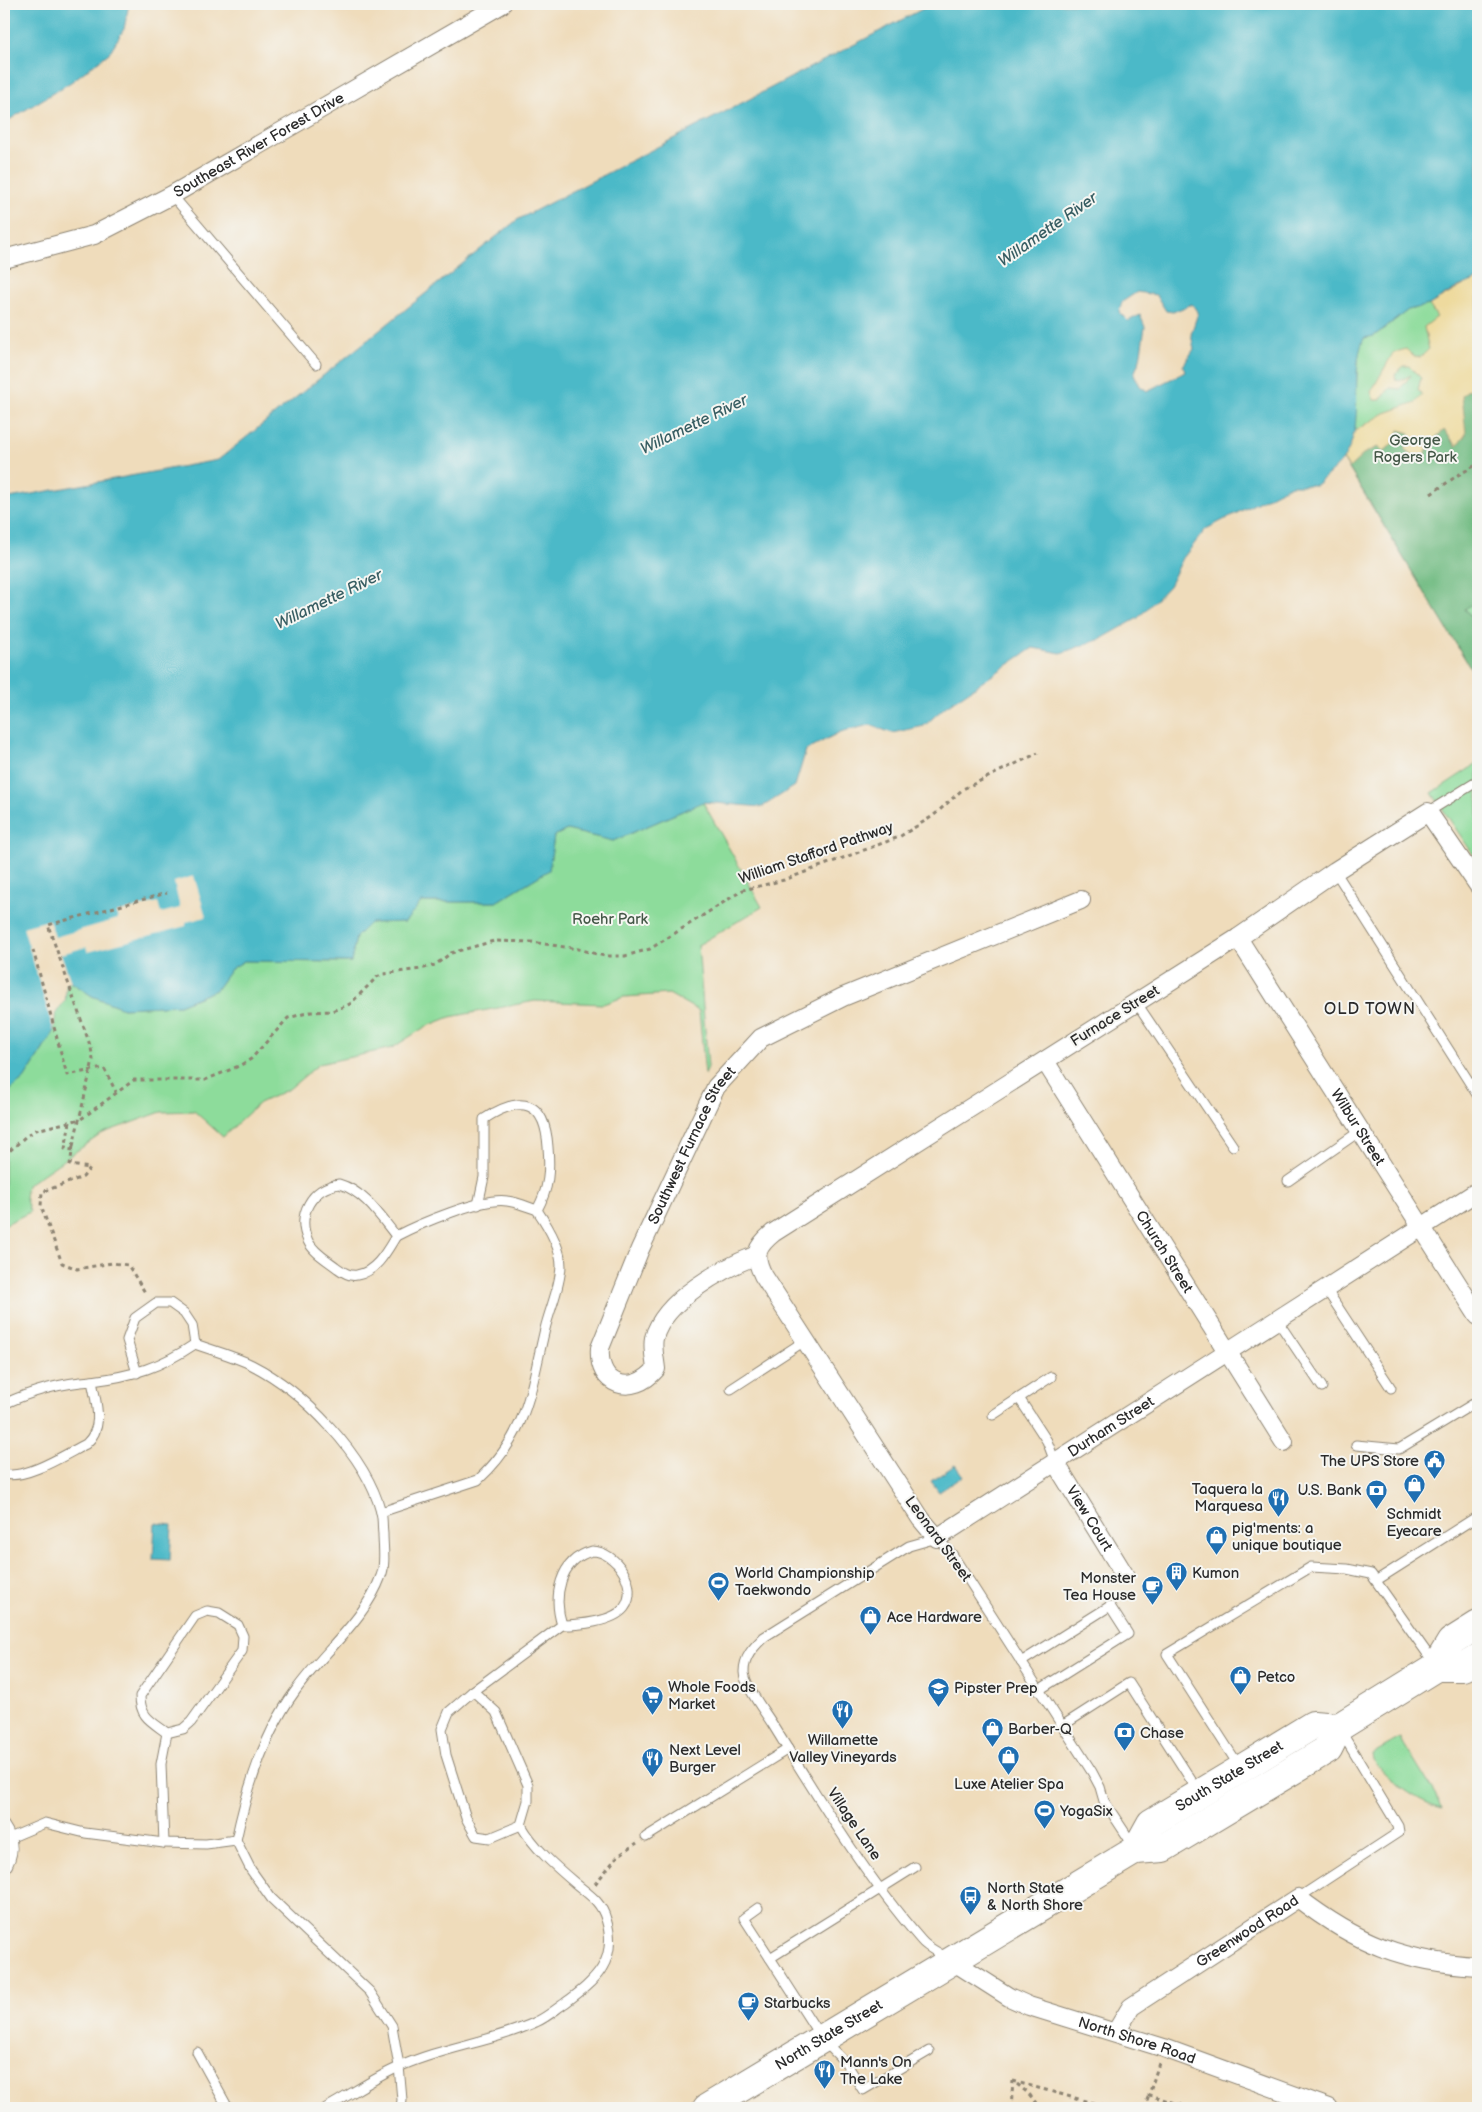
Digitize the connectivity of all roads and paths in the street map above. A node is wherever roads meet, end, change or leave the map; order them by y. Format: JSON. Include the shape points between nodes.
{"nodes":[{"id":1,"x":502,"y":4,"type":"edge"},
{"id":2,"x":172,"y":195,"type":"junction"},
{"id":3,"x":4,"y":259,"type":"edge"},
{"id":4,"x":316,"y":364,"type":"dead end"},
{"id":5,"x":1478,"y":464,"type":"edge"},
{"id":6,"x":1431,"y":494,"type":"dead end"},
{"id":7,"x":1038,"y":752,"type":"dead end"},
{"id":8,"x":1478,"y":780,"type":"edge"},
{"id":9,"x":1428,"y":812,"type":"junction"},
{"id":10,"x":1335,"y":871,"type":"junction"},
{"id":11,"x":1478,"y":885,"type":"edge"},
{"id":12,"x":167,"y":893,"type":"dead end"},
{"id":13,"x":1081,"y":900,"type":"dead end"},
{"id":14,"x":1238,"y":938,"type":"junction"},
{"id":15,"x":33,"y":950,"type":"dead end"},
{"id":16,"x":1136,"y":1002,"type":"junction"},
{"id":17,"x":1045,"y":1061,"type":"junction"},
{"id":18,"x":116,"y":1092,"type":"junction"},
{"id":19,"x":1478,"y":1096,"type":"edge"},
{"id":20,"x":70,"y":1122,"type":"junction"},
{"id":21,"x":1360,"y":1131,"type":"junction"},
{"id":22,"x":1233,"y":1146,"type":"dead end"},
{"id":23,"x":73,"y":1148,"type":"junction"},
{"id":24,"x":4,"y":1156,"type":"edge"},
{"id":25,"x":1288,"y":1181,"type":"dead end"},
{"id":26,"x":1478,"y":1191,"type":"edge"},
{"id":27,"x":478,"y":1205,"type":"junction"},
{"id":28,"x":537,"y":1210,"type":"junction"},
{"id":29,"x":1421,"y":1228,"type":"junction"},
{"id":30,"x":396,"y":1236,"type":"junction"},
{"id":31,"x":756,"y":1255,"type":"junction"},
{"id":32,"x":1326,"y":1289,"type":"junction"},
{"id":33,"x":151,"y":1306,"type":"junction"},
{"id":34,"x":1478,"y":1316,"type":"edge"},
{"id":35,"x":1276,"y":1320,"type":"junction"},
{"id":36,"x":806,"y":1340,"type":"junction"},
{"id":37,"x":195,"y":1344,"type":"junction"},
{"id":38,"x":1228,"y":1351,"type":"junction"},
{"id":39,"x":137,"y":1373,"type":"junction"},
{"id":40,"x":1051,"y":1377,"type":"dead end"},
{"id":41,"x":92,"y":1381,"type":"junction"},
{"id":42,"x":1322,"y":1387,"type":"dead end"},
{"id":43,"x":1391,"y":1388,"type":"dead end"},
{"id":44,"x":731,"y":1389,"type":"dead end"},
{"id":45,"x":1019,"y":1398,"type":"junction"},
{"id":46,"x":1478,"y":1401,"type":"edge"},
{"id":47,"x":4,"y":1404,"type":"edge"},
{"id":48,"x":993,"y":1415,"type":"dead end"},
{"id":49,"x":1284,"y":1442,"type":"dead end"},
{"id":50,"x":1356,"y":1445,"type":"dead end"},
{"id":51,"x":1055,"y":1462,"type":"junction"},
{"id":52,"x":4,"y":1474,"type":"edge"},
{"id":53,"x":381,"y":1512,"type":"junction"},
{"id":54,"x":1478,"y":1516,"type":"edge"},
{"id":55,"x":937,"y":1538,"type":"junction"},
{"id":56,"x":1124,"y":1574,"type":"dead end"},
{"id":57,"x":1377,"y":1580,"type":"junction"},
{"id":58,"x":562,"y":1626,"type":"junction"},
{"id":59,"x":1478,"y":1626,"type":"edge"},
{"id":60,"x":1478,"y":1658,"type":"edge"},
{"id":61,"x":746,"y":1661,"type":"joint"},
{"id":62,"x":1021,"y":1662,"type":"junction"},
{"id":63,"x":1436,"y":1667,"type":"junction"},
{"id":64,"x":1039,"y":1690,"type":"junction"},
{"id":65,"x":473,"y":1691,"type":"junction"},
{"id":66,"x":1062,"y":1726,"type":"junction"},
{"id":67,"x":1339,"y":1727,"type":"junction"},
{"id":68,"x":167,"y":1733,"type":"junction"},
{"id":69,"x":788,"y":1749,"type":"junction"},
{"id":70,"x":1240,"y":1769,"type":"junction"},
{"id":71,"x":1200,"y":1794,"type":"junction"},
{"id":72,"x":4,"y":1825,"type":"edge"},
{"id":73,"x":520,"y":1825,"type":"junction"},
{"id":74,"x":12,"y":1837,"type":"junction"},
{"id":75,"x":646,"y":1837,"type":"joint"},
{"id":76,"x":236,"y":1840,"type":"junction"},
{"id":77,"x":164,"y":1843,"type":"junction"},
{"id":78,"x":1136,"y":1850,"type":"junction"},
{"id":79,"x":915,"y":1867,"type":"dead end"},
{"id":80,"x":4,"y":1871,"type":"edge"},
{"id":81,"x":882,"y":1890,"type":"junction"},
{"id":82,"x":588,"y":1891,"type":"junction"},
{"id":83,"x":1298,"y":1898,"type":"junction"},
{"id":84,"x":758,"y":1908,"type":"dead end"},
{"id":85,"x":770,"y":1958,"type":"junction"},
{"id":86,"x":951,"y":1960,"type":"junction"},
{"id":87,"x":1478,"y":1966,"type":"edge"},
{"id":88,"x":1116,"y":2032,"type":"junction"},
{"id":89,"x":822,"y":2039,"type":"junction"},
{"id":90,"x":1164,"y":2048,"type":"junction"},
{"id":91,"x":197,"y":2052,"type":"dead end"},
{"id":92,"x":929,"y":2052,"type":"dead end"},
{"id":93,"x":399,"y":2066,"type":"junction"},
{"id":94,"x":1013,"y":2081,"type":"junction"},
{"id":95,"x":1149,"y":2095,"type":"junction"},
{"id":96,"x":1076,"y":2099,"type":"junction"},
{"id":97,"x":1182,"y":2105,"type":"dead end"},
{"id":98,"x":228,"y":2108,"type":"edge"},
{"id":99,"x":326,"y":2108,"type":"edge"},
{"id":100,"x":401,"y":2108,"type":"edge"},
{"id":101,"x":707,"y":2108,"type":"edge"},
{"id":102,"x":1011,"y":2108,"type":"edge"},
{"id":103,"x":1040,"y":2108,"type":"edge"},
{"id":104,"x":1073,"y":2108,"type":"edge"},
{"id":105,"x":1111,"y":2108,"type":"edge"},
{"id":106,"x":1144,"y":2108,"type":"edge"},
{"id":107,"x":1329,"y":2108,"type":"edge"}],
"edges":[{"from":1,"to":2,"type":"street","name":"Southeast River Forest Drive"},
{"from":2,"to":3,"type":"street","name":"Southeast River Forest Drive","via":[[94,235]]},
{"from":2,"to":4,"type":"lane"},
{"from":5,"to":6,"type":"path"},
{"from":7,"to":18,"type":"path","name":"William Stafford Pathway","via":[[963,789],[933,816],[899,837],[784,880],[743,890],[650,949],[625,956],[604,956],[532,942],[494,941],[451,954],[435,965],[383,974],[350,1004],[288,1018],[251,1059],[205,1080],[134,1080]]},
{"from":8,"to":9,"type":"lane","name":"Furnace Street"},
{"from":9,"to":10,"type":"street","name":"Furnace Street"},
{"from":9,"to":11,"type":"street"},
{"from":10,"to":14,"type":"street","name":"Furnace Street"},
{"from":10,"to":19,"type":"lane"},
{"from":12,"to":23,"type":"path","bridge":true,"via":[[48,925],[93,1060]]},
{"from":13,"to":31,"type":"street","name":"Southwest Furnace Street","via":[[843,997],[761,1038],[716,1087],[677,1167],[600,1348],[599,1357],[605,1372],[617,1383],[628,1386],[644,1381],[656,1369],[654,1340],[666,1314],[716,1275]]},
{"from":14,"to":16,"type":"street","name":"Furnace Street"},
{"from":14,"to":21,"type":"street","name":"Wilbur Street"},
{"from":15,"to":18,"type":"path","via":[[67,1075],[104,1068]]},
{"from":16,"to":17,"type":"street","name":"Furnace Street"},
{"from":16,"to":22,"type":"lane"},
{"from":17,"to":31,"type":"street","name":"Furnace Street","via":[[774,1233],[762,1242]]},
{"from":17,"to":38,"type":"street","name":"Church Street"},
{"from":18,"to":20,"type":"path","name":"William Stafford Pathway","via":[[82,1119]]},
{"from":20,"to":23,"type":"path","via":[[65,1149]]},
{"from":20,"to":24,"type":"path","name":"William Stafford Pathway","via":[[36,1130]]},
{"from":21,"to":25,"type":"lane"},
{"from":21,"to":29,"type":"street","name":"Wilbur Street"},
{"from":23,"to":33,"type":"path","via":[[70,1165],[90,1168],[83,1177],[42,1192],[40,1199],[62,1262],[77,1269],[112,1263],[128,1265]]},
{"from":26,"to":29,"type":"street","name":"Durham Street"},
{"from":27,"to":28,"type":"lane","via":[[506,1200]]},
{"from":27,"to":28,"type":"lane","via":[[484,1177],[484,1119],[505,1107],[529,1106],[540,1114],[546,1127],[548,1146],[550,1174],[546,1194]]},
{"from":27,"to":30,"type":"lane","via":[[427,1220]]},
{"from":28,"to":53,"type":"lane","via":[[554,1238],[561,1264],[524,1417],[511,1442],[478,1480]]},
{"from":29,"to":32,"type":"street","name":"Durham Street"},
{"from":29,"to":34,"type":"street","name":"Wilbur Street"},
{"from":30,"to":30,"type":"lane","via":[[364,1199],[351,1188],[339,1184],[321,1190],[312,1198],[305,1212],[309,1242],[322,1257],[347,1274],[356,1276],[371,1269],[385,1255]]},
{"from":31,"to":36,"type":"street","name":"Leonard Street","via":[[763,1275]]},
{"from":32,"to":35,"type":"street","name":"Durham Street"},
{"from":32,"to":43,"type":"lane"},
{"from":33,"to":37,"type":"lane","via":[[170,1302],[184,1312],[192,1325]]},
{"from":33,"to":39,"type":"lane","via":[[135,1318],[127,1340]]},
{"from":35,"to":38,"type":"street","name":"Durham Street"},
{"from":35,"to":42,"type":"lane"},
{"from":36,"to":44,"type":"lane"},
{"from":36,"to":55,"type":"street","name":"Leonard Street","via":[[921,1519]]},
{"from":37,"to":39,"type":"lane","via":[[171,1361]]},
{"from":37,"to":53,"type":"lane","via":[[252,1365],[312,1407],[332,1428],[359,1466]]},
{"from":38,"to":49,"type":"street","name":"Church Street"},
{"from":38,"to":51,"type":"street","name":"Durham Street"},
{"from":39,"to":41,"type":"lane"},
{"from":40,"to":45,"type":"lane"},
{"from":41,"to":47,"type":"lane","via":[[72,1382],[25,1394]]},
{"from":41,"to":52,"type":"lane","via":[[98,1424],[92,1438],[32,1470],[11,1476]]},
{"from":45,"to":48,"type":"lane"},
{"from":45,"to":51,"type":"lane","via":[[1047,1441]]},
{"from":46,"to":50,"type":"lane","via":[[1399,1449]]},
{"from":51,"to":55,"type":"street","name":"Durham Street"},
{"from":51,"to":56,"type":"street","name":"View Court"},
{"from":53,"to":76,"type":"lane","via":[[382,1573],[374,1593],[295,1690],[264,1744]]},
{"from":54,"to":57,"type":"lane"},
{"from":55,"to":61,"type":"lane","name":"Durham Street","via":[[909,1546],[764,1637],[751,1649]]},
{"from":55,"to":62,"type":"lane","name":"Leonard Street","via":[[952,1554]]},
{"from":57,"to":63,"type":"lane"},
{"from":57,"to":70,"type":"lane","via":[[1361,1571],[1311,1567],[1167,1654]]},
{"from":58,"to":58,"type":"lane","via":[[557,1610],[557,1593],[569,1566],[586,1552],[599,1551],[610,1557],[624,1574],[629,1588],[624,1609],[602,1620]]},
{"from":58,"to":65,"type":"lane"},
{"from":59,"to":63,"type":"main road","via":[[1451,1642]]},
{"from":60,"to":63,"type":"main road","via":[[1463,1667]]},
{"from":61,"to":69,"type":"lane","name":"Village Lane","via":[[744,1673],[748,1685]]},
{"from":62,"to":64,"type":"lane","name":"Leonard Street"},
{"from":62,"to":64,"type":"lane","via":[[1110,1606],[1128,1634]]},
{"from":63,"to":67,"type":"main road"},
{"from":64,"to":66,"type":"lane","name":"Leonard Street"},
{"from":65,"to":73,"type":"lane","via":[[496,1712],[528,1785],[528,1801]]},
{"from":65,"to":73,"type":"lane","via":[[449,1712],[442,1729],[453,1780],[466,1818],[476,1836],[490,1838]]},
{"from":66,"to":71,"type":"lane","via":[[1129,1683]]},
{"from":66,"to":78,"type":"lane","name":"Leonard Street"},
{"from":67,"to":70,"type":"main road","name":"South State Street","via":[[1313,1725]]},
{"from":67,"to":78,"type":"main road","name":"South State Street","via":[[1328,1749],[1163,1848]]},
{"from":67,"to":83,"type":"lane","via":[[1399,1832]]},
{"from":68,"to":68,"type":"lane","via":[[182,1729],[191,1722],[242,1651],[243,1636],[238,1625],[219,1613],[207,1611],[196,1616],[140,1696],[140,1709]]},
{"from":68,"to":77,"type":"lane","via":[[161,1764]]},
{"from":69,"to":75,"type":"lane"},
{"from":69,"to":81,"type":"lane","name":"Village Lane"},
{"from":70,"to":71,"type":"main road","name":"South State Street"},
{"from":71,"to":78,"type":"main road","name":"South State Street","via":[[1151,1823]]},
{"from":72,"to":74,"type":"lane"},
{"from":73,"to":82,"type":"lane","via":[[548,1858]]},
{"from":74,"to":77,"type":"lane","via":[[45,1823],[85,1833]]},
{"from":74,"to":80,"type":"lane","via":[[13,1858]]},
{"from":75,"to":82,"type":"path","via":[[618,1856]]},
{"from":76,"to":77,"type":"lane","via":[[206,1844]]},
{"from":76,"to":93,"type":"lane","via":[[251,1870],[271,1898],[370,1992],[392,2026]]},
{"from":78,"to":86,"type":"main road","name":"South State Street"},
{"from":79,"to":81,"type":"lane"},
{"from":81,"to":85,"type":"lane"},
{"from":81,"to":86,"type":"lane","name":"Village Lane","via":[[922,1942]]},
{"from":82,"to":93,"type":"lane","via":[[604,1914],[610,1942],[606,1964],[592,1983],[537,2022]]},
{"from":83,"to":87,"type":"street","name":"Greenwood Road","via":[[1362,1940],[1389,1951],[1433,1962]]},
{"from":83,"to":88,"type":"street","name":"Greenwood Road","via":[[1131,2008]]},
{"from":84,"to":85,"type":"lane","via":[[744,1918]]},
{"from":85,"to":89,"type":"lane"},
{"from":86,"to":88,"type":"street","name":"North Shore Road","via":[[1029,2006]]},
{"from":86,"to":89,"type":"main road","name":"North State Street"},
{"from":88,"to":90,"type":"street","name":"North Shore Road"},
{"from":89,"to":92,"type":"lane","via":[[845,2062],[863,2090]]},
{"from":89,"to":101,"type":"main road","name":"North State Street"},
{"from":90,"to":95,"type":"path"},
{"from":90,"to":107,"type":"street","name":"North Shore Road"},
{"from":91,"to":98,"type":"lane"},
{"from":93,"to":99,"type":"lane"},
{"from":93,"to":100,"type":"lane"},
{"from":94,"to":96,"type":"path"},
{"from":94,"to":102,"type":"path"},
{"from":94,"to":103,"type":"path"},
{"from":95,"to":97,"type":"path"},
{"from":95,"to":106,"type":"path"},
{"from":96,"to":104,"type":"path"},
{"from":96,"to":105,"type":"path"}]}
